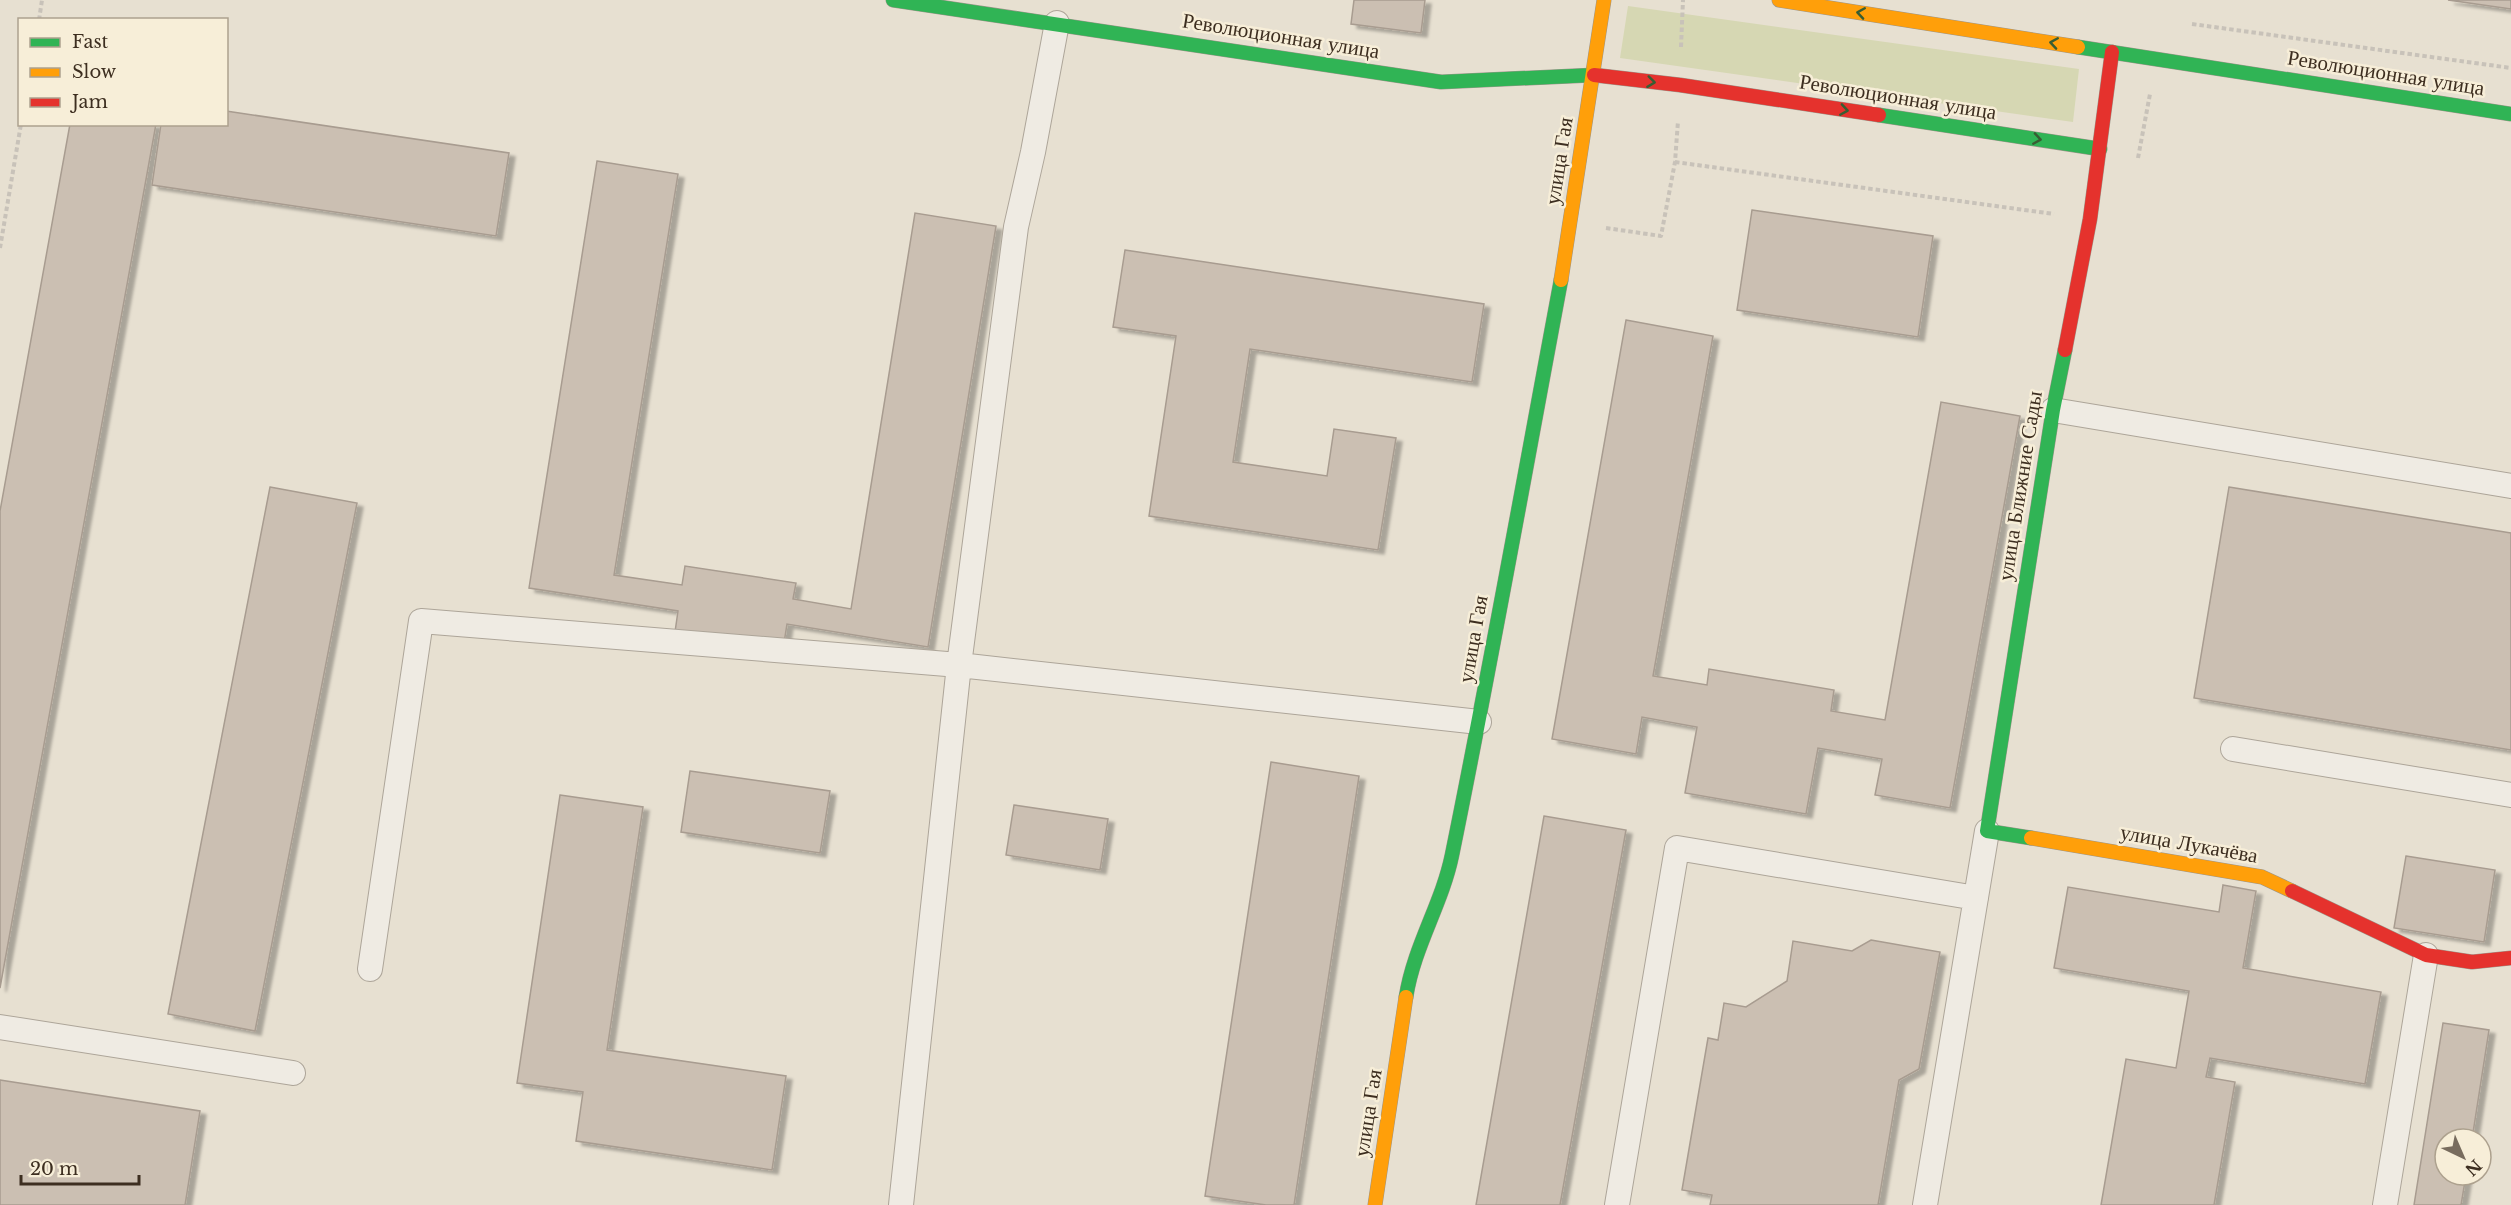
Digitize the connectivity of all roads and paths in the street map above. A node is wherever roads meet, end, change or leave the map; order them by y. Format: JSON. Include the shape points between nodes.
{"nodes":[{"id":1,"x":42,"y":0,"type":"edge"},
{"id":2,"x":893,"y":0,"type":"edge"},
{"id":3,"x":1604,"y":0,"type":"edge"},
{"id":4,"x":1683,"y":0,"type":"edge"},
{"id":5,"x":1779,"y":0,"type":"edge"},
{"id":6,"x":1809,"y":2,"type":"edge"},
{"id":7,"x":39,"y":18,"type":"edge"},
{"id":8,"x":1057,"y":23,"type":"junction"},
{"id":9,"x":2186,"y":23,"type":"dead end"},
{"id":10,"x":2112,"y":52,"type":"junction"},
{"id":11,"x":2511,"y":68,"type":"edge"},
{"id":12,"x":1593,"y":75,"type":"junction"},
{"id":13,"x":1680,"y":85,"type":"junction"},
{"id":14,"x":2511,"y":114,"type":"edge"},
{"id":15,"x":21,"y":126,"type":"edge"},
{"id":16,"x":2100,"y":149,"type":"junction"},
{"id":17,"x":1600,"y":227,"type":"dead end"},
{"id":18,"x":0,"y":248,"type":"edge"},
{"id":19,"x":2053,"y":410,"type":"junction"},
{"id":20,"x":2511,"y":486,"type":"edge"},
{"id":21,"x":959,"y":665,"type":"junction"},
{"id":22,"x":1479,"y":722,"type":"junction"},
{"id":23,"x":2233,"y":749,"type":"dead end"},
{"id":24,"x":2511,"y":795,"type":"edge"},
{"id":25,"x":1987,"y":831,"type":"junction"},
{"id":26,"x":1976,"y":898,"type":"junction"},
{"id":27,"x":2426,"y":955,"type":"junction"},
{"id":28,"x":2511,"y":958,"type":"edge"},
{"id":29,"x":370,"y":969,"type":"dead end"},
{"id":30,"x":0,"y":1028,"type":"edge"},
{"id":31,"x":294,"y":1073,"type":"dead end"},
{"id":32,"x":901,"y":1205,"type":"edge"},
{"id":33,"x":1375,"y":1205,"type":"edge"},
{"id":34,"x":1617,"y":1205,"type":"edge"},
{"id":35,"x":1925,"y":1205,"type":"edge"},
{"id":36,"x":2385,"y":1205,"type":"edge"}],
"edges":[{"from":1,"to":7,"type":"path"},
{"from":2,"to":8,"type":"street","name":"Революционная улица"},
{"from":3,"to":12,"type":"street"},
{"from":4,"to":13,"type":"path"},
{"from":5,"to":6,"type":"street","name":"Революционная улица"},
{"from":10,"to":6,"type":"street","name":"Революционная улица","one_way":true},
{"from":8,"to":12,"type":"street","name":"Революционная улица","via":[[1441,82]]},
{"from":8,"to":21,"type":"lane","via":[[1016,227]]},
{"from":9,"to":11,"type":"path"},
{"from":10,"to":14,"type":"street","name":"Революционная улица"},
{"from":10,"to":16,"type":"street"},
{"from":12,"to":13,"type":"street","name":"Революционная улица","one_way":true},
{"from":12,"to":22,"type":"street","name":"улица Гая","via":[[1570,224]]},
{"from":13,"to":16,"type":"street","name":"Революционная улица","one_way":true},
{"from":13,"to":17,"type":"path","via":[[1676,162],[1661,236]]},
{"from":15,"to":18,"type":"path"},
{"from":16,"to":19,"type":"street","name":"улица Ближние Сады"},
{"from":19,"to":20,"type":"lane"},
{"from":19,"to":25,"type":"street","name":"улица Ближние Сады"},
{"from":21,"to":22,"type":"lane"},
{"from":21,"to":29,"type":"lane","via":[[421,621]]},
{"from":21,"to":32,"type":"lane"},
{"from":22,"to":33,"type":"street","name":"улица Гая","via":[[1449,868],[1409,978]]},
{"from":23,"to":24,"type":"lane"},
{"from":25,"to":26,"type":"lane"},
{"from":25,"to":27,"type":"street","name":"улица Лукачёва","via":[[2262,877]]},
{"from":26,"to":34,"type":"lane","via":[[1677,848]]},
{"from":26,"to":35,"type":"lane"},
{"from":27,"to":28,"type":"street","name":"улица Лукачёва","via":[[2472,962]]},
{"from":27,"to":36,"type":"lane"},
{"from":30,"to":31,"type":"lane"}]}
